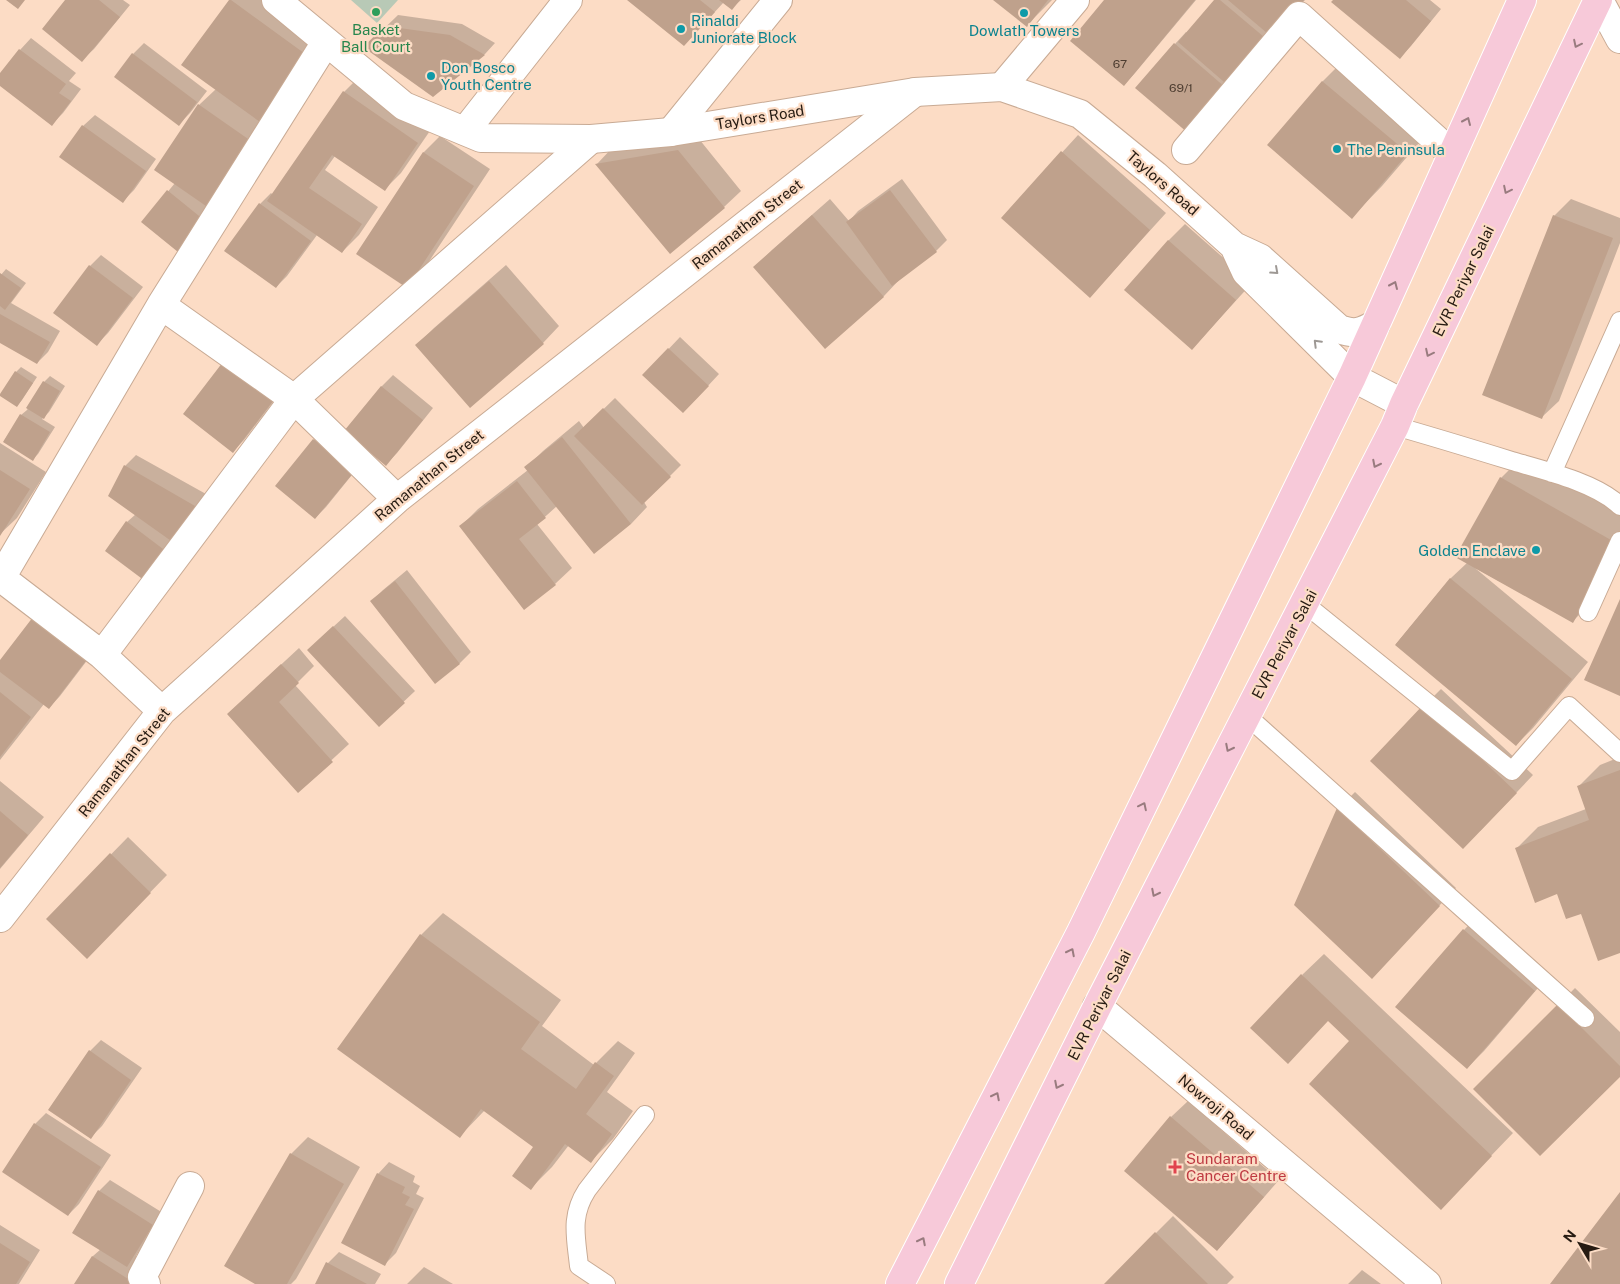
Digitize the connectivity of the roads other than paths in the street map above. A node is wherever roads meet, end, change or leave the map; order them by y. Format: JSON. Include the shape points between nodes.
{"nodes":[{"id":1,"x":276,"y":0,"type":"edge"},
{"id":2,"x":568,"y":0,"type":"edge"},
{"id":3,"x":778,"y":0,"type":"edge"},
{"id":4,"x":1075,"y":0,"type":"edge"},
{"id":5,"x":1522,"y":0,"type":"edge"},
{"id":6,"x":1598,"y":0,"type":"edge"},
{"id":7,"x":1620,"y":39,"type":"edge"},
{"id":8,"x":326,"y":42,"type":"junction"},
{"id":9,"x":1002,"y":87,"type":"junction"},
{"id":10,"x":915,"y":92,"type":"junction"},
{"id":11,"x":465,"y":131,"type":"junction"},
{"id":12,"x":671,"y":132,"type":"junction"},
{"id":13,"x":591,"y":139,"type":"junction"},
{"id":14,"x":1186,"y":150,"type":"dead end"},
{"id":15,"x":1452,"y":154,"type":"junction"},
{"id":16,"x":1234,"y":246,"type":"junction"},
{"id":17,"x":161,"y":305,"type":"junction"},
{"id":18,"x":1620,"y":321,"type":"edge"},
{"id":19,"x":1376,"y":324,"type":"junction"},
{"id":20,"x":1352,"y":377,"type":"junction"},
{"id":21,"x":294,"y":398,"type":"junction"},
{"id":22,"x":1399,"y":415,"type":"junction"},
{"id":23,"x":1552,"y":473,"type":"junction"},
{"id":24,"x":397,"y":499,"type":"junction"},
{"id":25,"x":1620,"y":506,"type":"edge"},
{"id":26,"x":1620,"y":541,"type":"edge"},
{"id":27,"x":1,"y":577,"type":"edge"},
{"id":28,"x":1305,"y":604,"type":"junction"},
{"id":29,"x":1588,"y":612,"type":"dead end"},
{"id":30,"x":102,"y":655,"type":"junction"},
{"id":31,"x":162,"y":711,"type":"junction"},
{"id":32,"x":1246,"y":715,"type":"junction"},
{"id":33,"x":1620,"y":753,"type":"edge"},
{"id":34,"x":0,"y":918,"type":"edge"},
{"id":35,"x":1097,"y":1006,"type":"junction"},
{"id":36,"x":1584,"y":1018,"type":"dead end"},
{"id":37,"x":645,"y":1115,"type":"dead end"},
{"id":38,"x":190,"y":1186,"type":"dead end"},
{"id":39,"x":146,"y":1284,"type":"edge"},
{"id":40,"x":606,"y":1284,"type":"edge"},
{"id":41,"x":900,"y":1284,"type":"edge"},
{"id":42,"x":959,"y":1284,"type":"edge"},
{"id":43,"x":1427,"y":1284,"type":"edge"}],
"edges":[{"from":1,"to":8,"type":"street","name":"Taylors Road"},
{"from":2,"to":11,"type":"street"},
{"from":3,"to":12,"type":"street"},
{"from":4,"to":9,"type":"street"},
{"from":15,"to":5,"type":"main road","one_way":true},
{"from":6,"to":7,"type":"street"},
{"from":6,"to":22,"type":"main road","name":"EVR Periyar Salai","one_way":true},
{"from":8,"to":11,"type":"street","name":"Taylors Road","via":[[404,106]]},
{"from":8,"to":17,"type":"street"},
{"from":9,"to":10,"type":"street","name":"Taylors Road"},
{"from":9,"to":16,"type":"street","name":"Taylors Road","via":[[1080,114]]},
{"from":10,"to":12,"type":"street","name":"Taylors Road"},
{"from":10,"to":24,"type":"street","name":"Ramanathan Street"},
{"from":11,"to":13,"type":"street","name":"Taylors Road","via":[[481,138]]},
{"from":12,"to":13,"type":"street","name":"Taylors Road"},
{"from":13,"to":21,"type":"street"},
{"from":14,"to":15,"type":"street","via":[[1299,16]]},
{"from":19,"to":15,"type":"main road","one_way":true},
{"from":16,"to":19,"type":"street","name":"Taylors Road","one_way":true,"via":[[1260,258],[1339,329],[1362,332]]},
{"from":20,"to":16,"type":"street","name":"Taylors Road","one_way":true,"via":[[1246,272]]},
{"from":17,"to":21,"type":"street"},
{"from":17,"to":27,"type":"street"},
{"from":18,"to":23,"type":"lane"},
{"from":19,"to":20,"type":"main road"},
{"from":20,"to":22,"type":"street","name":"Taylors Road"},
{"from":41,"to":20,"type":"main road","one_way":true,"via":[[1081,932]]},
{"from":21,"to":24,"type":"street"},
{"from":21,"to":30,"type":"street"},
{"from":22,"to":23,"type":"lane"},
{"from":22,"to":28,"type":"main road","name":"EVR Periyar Salai","one_way":true},
{"from":23,"to":25,"type":"lane","via":[[1601,491]]},
{"from":24,"to":31,"type":"street","name":"Ramanathan Street"},
{"from":26,"to":29,"type":"lane"},
{"from":27,"to":30,"type":"street"},
{"from":28,"to":32,"type":"main road","name":"EVR Periyar Salai"},
{"from":28,"to":33,"type":"lane","via":[[1512,771],[1569,706]]},
{"from":30,"to":31,"type":"street"},
{"from":31,"to":34,"type":"street","name":"Ramanathan Street"},
{"from":32,"to":35,"type":"main road","name":"EVR Periyar Salai","one_way":true},
{"from":32,"to":36,"type":"lane"},
{"from":35,"to":42,"type":"main road","name":"EVR Periyar Salai","one_way":true},
{"from":35,"to":43,"type":"street","name":"Nowroji Road"},
{"from":37,"to":40,"type":"lane","via":[[579,1202],[575,1226],[579,1266]]},
{"from":38,"to":39,"type":"street","via":[[142,1277]]}]}
